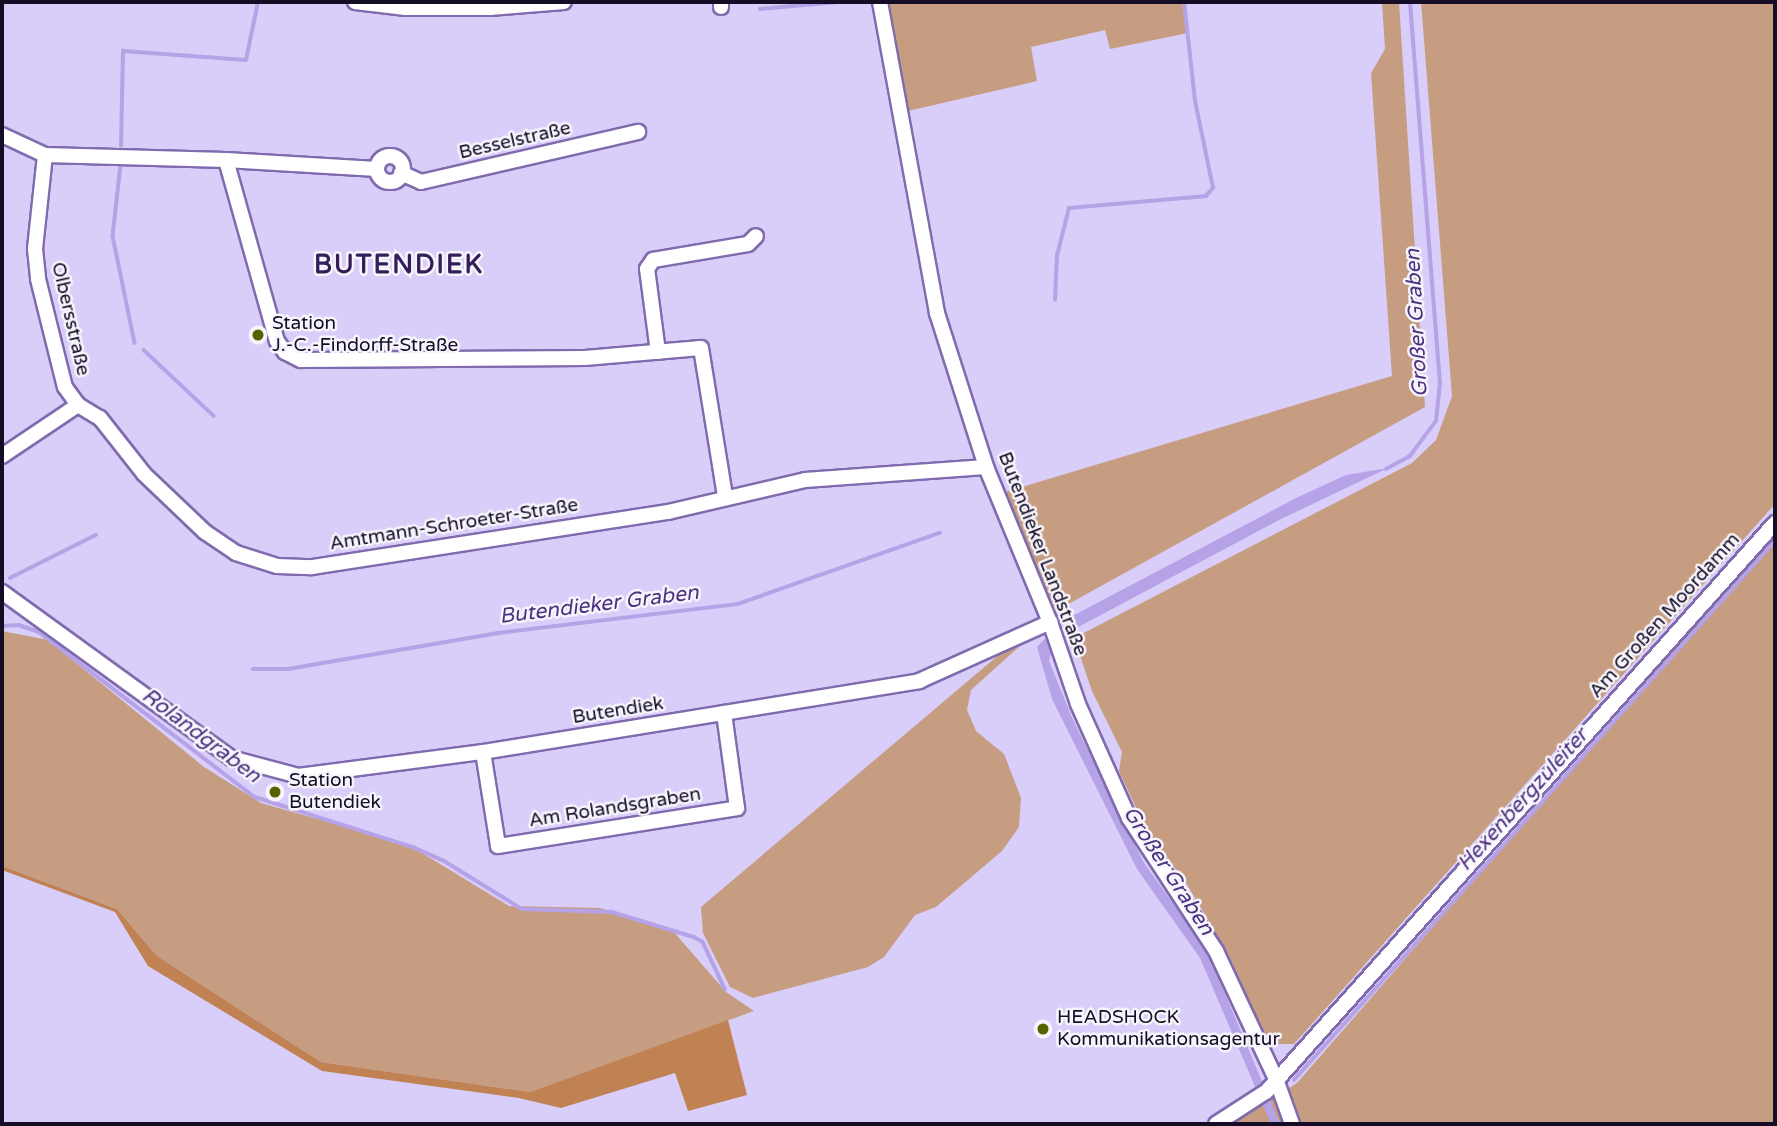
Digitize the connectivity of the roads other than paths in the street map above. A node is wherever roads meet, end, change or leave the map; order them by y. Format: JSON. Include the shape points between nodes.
{"nodes":[{"id":1,"x":355,"y":2,"type":"edge"},
{"id":2,"x":564,"y":2,"type":"edge"},
{"id":3,"x":880,"y":2,"type":"edge"},
{"id":4,"x":638,"y":132,"type":"dead end"},
{"id":5,"x":2,"y":135,"type":"edge"},
{"id":6,"x":45,"y":155,"type":"junction"},
{"id":7,"x":226,"y":160,"type":"junction"},
{"id":8,"x":756,"y":236,"type":"dead end"},
{"id":9,"x":658,"y":352,"type":"junction"},
{"id":10,"x":78,"y":405,"type":"junction"},
{"id":11,"x":2,"y":456,"type":"edge"},
{"id":12,"x":986,"y":467,"type":"junction"},
{"id":13,"x":725,"y":498,"type":"junction"},
{"id":14,"x":1775,"y":523,"type":"edge"},
{"id":15,"x":2,"y":592,"type":"edge"},
{"id":16,"x":1050,"y":622,"type":"junction"},
{"id":17,"x":724,"y":713,"type":"junction"},
{"id":18,"x":483,"y":752,"type":"junction"},
{"id":19,"x":1267,"y":1089,"type":"junction"},
{"id":20,"x":1216,"y":1124,"type":"edge"},
{"id":21,"x":1292,"y":1124,"type":"edge"}],
"edges":[{"from":1,"to":2,"type":"street","via":[[490,8]]},
{"from":3,"to":12,"type":"street","name":"Butendieker Landstraße","via":[[937,313]]},
{"from":4,"to":7,"type":"street","name":"Besselstraße","via":[[421,182],[401,173],[395,181],[386,181],[377,169]]},
{"from":5,"to":6,"type":"street"},
{"from":6,"to":7,"type":"street","name":"Besselstraße"},
{"from":6,"to":10,"type":"street","name":"Olbersstraße","via":[[35,249],[38,279],[65,387]]},
{"from":7,"to":9,"type":"street","via":[[277,341],[285,352],[301,360],[495,360]]},
{"from":8,"to":9,"type":"street","via":[[748,244],[653,260],[647,269]]},
{"from":9,"to":13,"type":"street","via":[[701,348]]},
{"from":10,"to":11,"type":"street"},
{"from":10,"to":13,"type":"street","name":"Amtmann-Schroeter-Straße","via":[[100,418],[144,474],[205,532],[236,553],[277,566],[312,567],[668,512]]},
{"from":12,"to":13,"type":"street","name":"Amtmann-Schroeter-Straße","via":[[805,480]]},
{"from":12,"to":16,"type":"street","name":"Butendieker Landstraße"},
{"from":14,"to":19,"type":"street","name":"Am Großen Moordamm"},
{"from":15,"to":18,"type":"street","name":"Butendiek","via":[[231,758],[298,776]]},
{"from":16,"to":17,"type":"street","name":"Butendiek","via":[[919,681]]},
{"from":16,"to":19,"type":"street","name":"Butendieker Landstraße","via":[[1078,704],[1129,818],[1209,938]]},
{"from":17,"to":18,"type":"street","name":"Butendiek"},
{"from":17,"to":18,"type":"street","name":"Am Rolandsgraben","via":[[737,808],[498,846]]},
{"from":19,"to":20,"type":"street","name":"Am Großen Moordamm"},
{"from":19,"to":21,"type":"street","name":"Butendieker Landstraße"}]}
